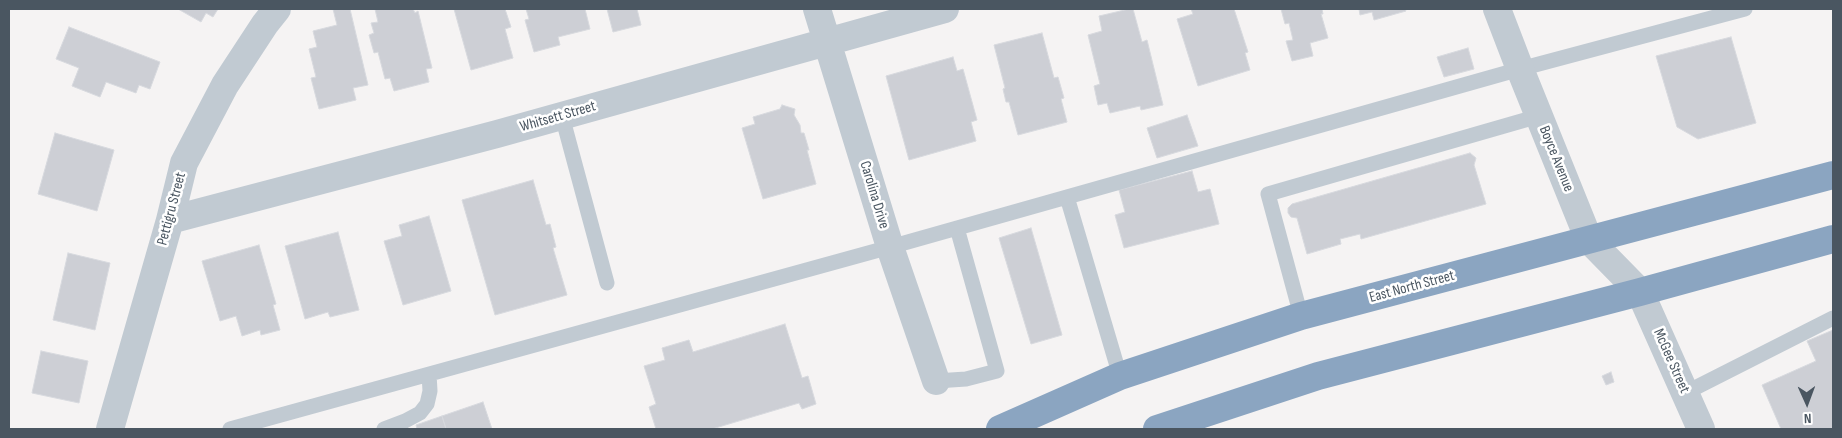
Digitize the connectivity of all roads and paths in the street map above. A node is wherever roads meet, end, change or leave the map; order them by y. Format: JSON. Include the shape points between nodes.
{"nodes":[{"id":1,"x":277,"y":9,"type":"edge"},
{"id":2,"x":817,"y":9,"type":"edge"},
{"id":3,"x":945,"y":9,"type":"edge"},
{"id":4,"x":1497,"y":9,"type":"edge"},
{"id":5,"x":1746,"y":9,"type":"edge"},
{"id":6,"x":826,"y":41,"type":"junction"},
{"id":7,"x":1520,"y":69,"type":"junction"},
{"id":8,"x":562,"y":116,"type":"junction"},
{"id":9,"x":1539,"y":116,"type":"junction"},
{"id":10,"x":1833,"y":175,"type":"edge"},
{"id":11,"x":1067,"y":197,"type":"junction"},
{"id":12,"x":170,"y":220,"type":"junction"},
{"id":13,"x":956,"y":228,"type":"junction"},
{"id":14,"x":1833,"y":239,"type":"edge"},
{"id":15,"x":1589,"y":240,"type":"junction"},
{"id":16,"x":890,"y":247,"type":"junction"},
{"id":17,"x":607,"y":283,"type":"dead end"},
{"id":18,"x":1640,"y":292,"type":"junction"},
{"id":19,"x":1300,"y":316,"type":"junction"},
{"id":20,"x":1833,"y":318,"type":"edge"},
{"id":21,"x":429,"y":374,"type":"junction"},
{"id":22,"x":1120,"y":376,"type":"junction"},
{"id":23,"x":936,"y":380,"type":"joint"},
{"id":24,"x":1685,"y":393,"type":"junction"},
{"id":25,"x":110,"y":429,"type":"edge"},
{"id":26,"x":230,"y":429,"type":"edge"},
{"id":27,"x":384,"y":429,"type":"edge"},
{"id":28,"x":1000,"y":429,"type":"edge"},
{"id":29,"x":1158,"y":429,"type":"edge"},
{"id":30,"x":1701,"y":429,"type":"edge"}],
"edges":[{"from":1,"to":12,"type":"street","name":"Pettigru Street","via":[[225,85],[184,163]]},
{"from":2,"to":6,"type":"street","name":"Carolina Drive"},
{"from":3,"to":6,"type":"street","name":"Whitsett Street"},
{"from":4,"to":7,"type":"street","name":"Boyce Avenue"},
{"from":5,"to":7,"type":"lane"},
{"from":6,"to":8,"type":"street","name":"Whitsett Street"},
{"from":6,"to":16,"type":"street","name":"Carolina Drive"},
{"from":7,"to":9,"type":"street","name":"Boyce Avenue"},
{"from":7,"to":11,"type":"lane"},
{"from":8,"to":12,"type":"street","name":"Whitsett Street"},
{"from":8,"to":17,"type":"lane"},
{"from":9,"to":15,"type":"street","name":"Boyce Avenue"},
{"from":9,"to":19,"type":"lane","via":[[1268,194]]},
{"from":10,"to":15,"type":"highway","name":"East North Street"},
{"from":11,"to":13,"type":"lane"},
{"from":11,"to":22,"type":"lane"},
{"from":12,"to":25,"type":"street","name":"Pettigru Street"},
{"from":13,"to":16,"type":"lane"},
{"from":13,"to":23,"type":"lane","via":[[997,371],[966,379]]},
{"from":14,"to":18,"type":"highway"},
{"from":15,"to":18,"type":"street","name":"Boyce Avenue"},
{"from":15,"to":19,"type":"highway","name":"East North Street"},
{"from":16,"to":21,"type":"lane"},
{"from":16,"to":23,"type":"street","name":"Carolina Drive"},
{"from":18,"to":24,"type":"street","name":"McGee Street"},
{"from":18,"to":29,"type":"highway","via":[[1318,376]]},
{"from":19,"to":22,"type":"highway","name":"East North Street"},
{"from":20,"to":24,"type":"lane"},
{"from":21,"to":26,"type":"lane"},
{"from":21,"to":27,"type":"lane","via":[[427,404],[420,413]]},
{"from":22,"to":28,"type":"highway","name":"East North Street"},
{"from":24,"to":30,"type":"street","name":"McGee Street"}]}
